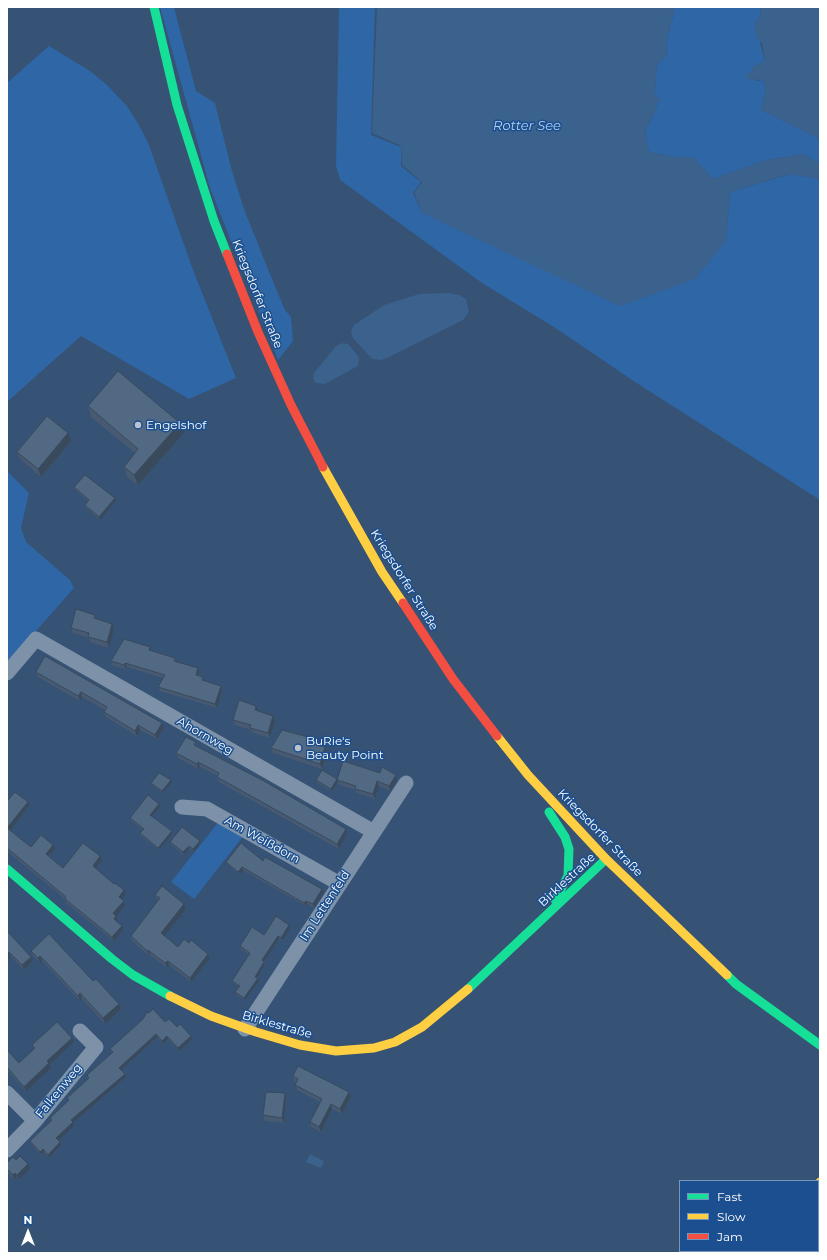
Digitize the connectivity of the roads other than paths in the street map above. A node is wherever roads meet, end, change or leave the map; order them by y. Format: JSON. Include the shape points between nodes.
{"nodes":[{"id":1,"x":154,"y":7,"type":"edge"},
{"id":2,"x":7,"y":673,"type":"edge"},
{"id":3,"x":528,"y":775,"type":"junction"},
{"id":4,"x":406,"y":783,"type":"dead end"},
{"id":5,"x":182,"y":807,"type":"dead end"},
{"id":6,"x":374,"y":832,"type":"junction"},
{"id":7,"x":606,"y":860,"type":"junction"},
{"id":8,"x":7,"y":869,"type":"edge"},
{"id":9,"x":340,"y":884,"type":"junction"},
{"id":10,"x":544,"y":918,"type":"junction"},
{"id":11,"x":241,"y":1027,"type":"junction"},
{"id":12,"x":80,"y":1031,"type":"dead end"},
{"id":13,"x":820,"y":1044,"type":"edge"},
{"id":14,"x":7,"y":1093,"type":"edge"},
{"id":15,"x":34,"y":1121,"type":"junction"},
{"id":16,"x":7,"y":1150,"type":"edge"}],
"edges":[{"from":1,"to":3,"type":"main road","name":"Kriegsdorfer Straße","via":[[177,105],[214,221],[258,332],[291,405],[324,470],[382,572],[453,679]]},
{"from":2,"to":6,"type":"street","name":"Ahornweg","via":[[36,639]]},
{"from":3,"to":7,"type":"main road","name":"Kriegsdorfer Straße"},
{"from":3,"to":10,"type":"main road","name":"Birklestraße","via":[[565,837],[569,849],[568,876]]},
{"from":4,"to":6,"type":"street","name":"Im Lettenfeld"},
{"from":5,"to":9,"type":"street","name":"Am Weißdorn","via":[[207,810]]},
{"from":6,"to":9,"type":"street","name":"Im Lettenfeld"},
{"from":7,"to":10,"type":"main road","name":"Birklestraße"},
{"from":7,"to":13,"type":"main road","name":"Kriegsdorfer Straße","via":[[736,984]]},
{"from":8,"to":11,"type":"main road","name":"Birklestraße","via":[[133,975],[193,1008]]},
{"from":9,"to":11,"type":"street","name":"Im Lettenfeld"},
{"from":10,"to":11,"type":"main road","name":"Birklestraße","via":[[460,997],[422,1027],[395,1042],[358,1051],[336,1051],[300,1045]]},
{"from":12,"to":15,"type":"street","name":"Falkenweg","via":[[96,1047]]},
{"from":14,"to":15,"type":"street"},
{"from":15,"to":16,"type":"street","name":"Falkenweg"}]}
